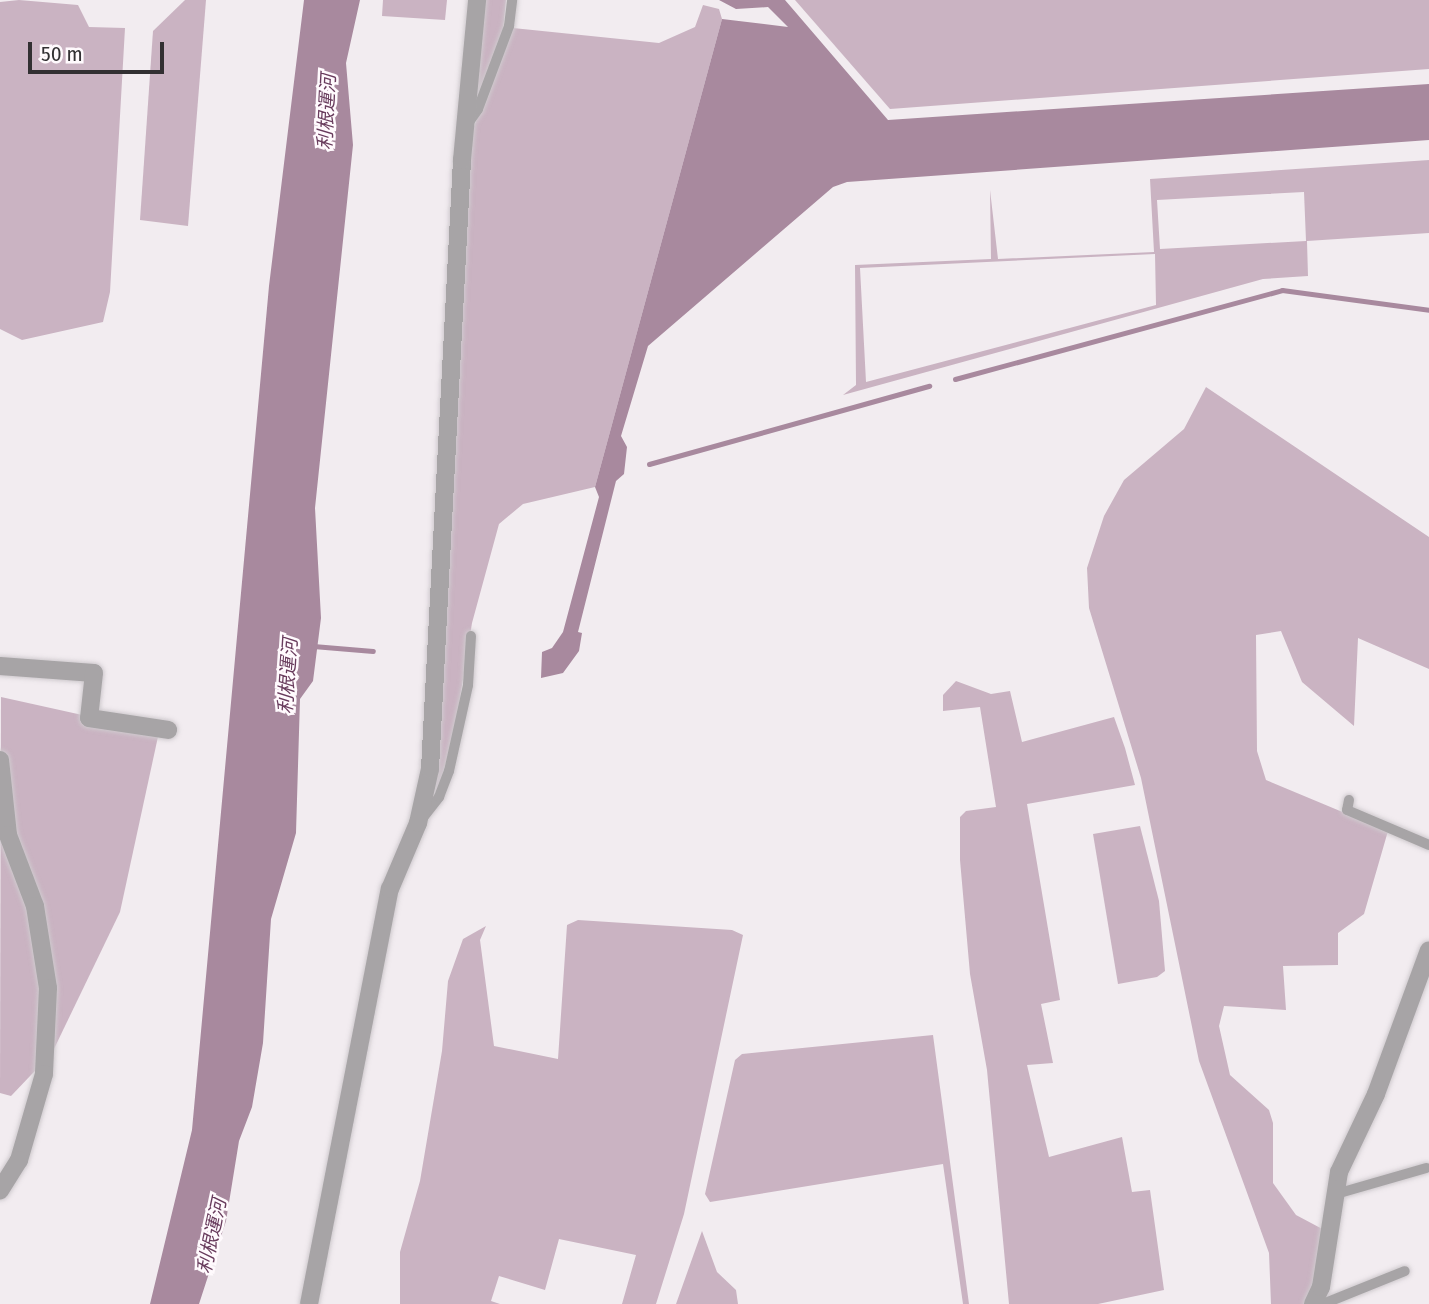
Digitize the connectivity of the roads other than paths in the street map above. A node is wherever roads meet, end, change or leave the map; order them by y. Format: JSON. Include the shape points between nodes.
{"nodes":[{"id":1,"x":477,"y":0,"type":"edge"},
{"id":2,"x":512,"y":0,"type":"edge"},
{"id":3,"x":464,"y":128,"type":"junction"},
{"id":4,"x":471,"y":636,"type":"dead end"},
{"id":5,"x":0,"y":666,"type":"edge"},
{"id":6,"x":168,"y":730,"type":"dead end"},
{"id":7,"x":0,"y":760,"type":"edge"},
{"id":8,"x":1349,"y":800,"type":"dead end"},
{"id":9,"x":418,"y":823,"type":"junction"},
{"id":10,"x":1429,"y":845,"type":"edge"},
{"id":11,"x":1429,"y":950,"type":"edge"},
{"id":12,"x":1426,"y":1168,"type":"dead end"},
{"id":13,"x":0,"y":1191,"type":"edge"},
{"id":14,"x":1336,"y":1194,"type":"junction"},
{"id":15,"x":1405,"y":1271,"type":"dead end"},
{"id":16,"x":309,"y":1304,"type":"edge"},
{"id":17,"x":1313,"y":1304,"type":"edge"},
{"id":18,"x":1323,"y":1304,"type":"edge"}],
"edges":[{"from":1,"to":3,"type":"street"},
{"from":2,"to":3,"type":"lane","via":[[504,38],[478,108]]},
{"from":3,"to":9,"type":"street","via":[[437,684],[430,769]]},
{"from":4,"to":9,"type":"lane","via":[[468,685],[449,771],[439,797]]},
{"from":5,"to":6,"type":"street","via":[[94,673],[89,718]]},
{"from":7,"to":13,"type":"street","via":[[8,835],[35,906],[48,988],[44,1074],[19,1160]]},
{"from":8,"to":10,"type":"lane","via":[[1347,810]]},
{"from":9,"to":16,"type":"street","via":[[390,889]]},
{"from":11,"to":14,"type":"street","via":[[1376,1094],[1339,1172]]},
{"from":12,"to":14,"type":"lane"},
{"from":14,"to":17,"type":"street","via":[[1321,1287]]},
{"from":15,"to":18,"type":"lane"}]}
